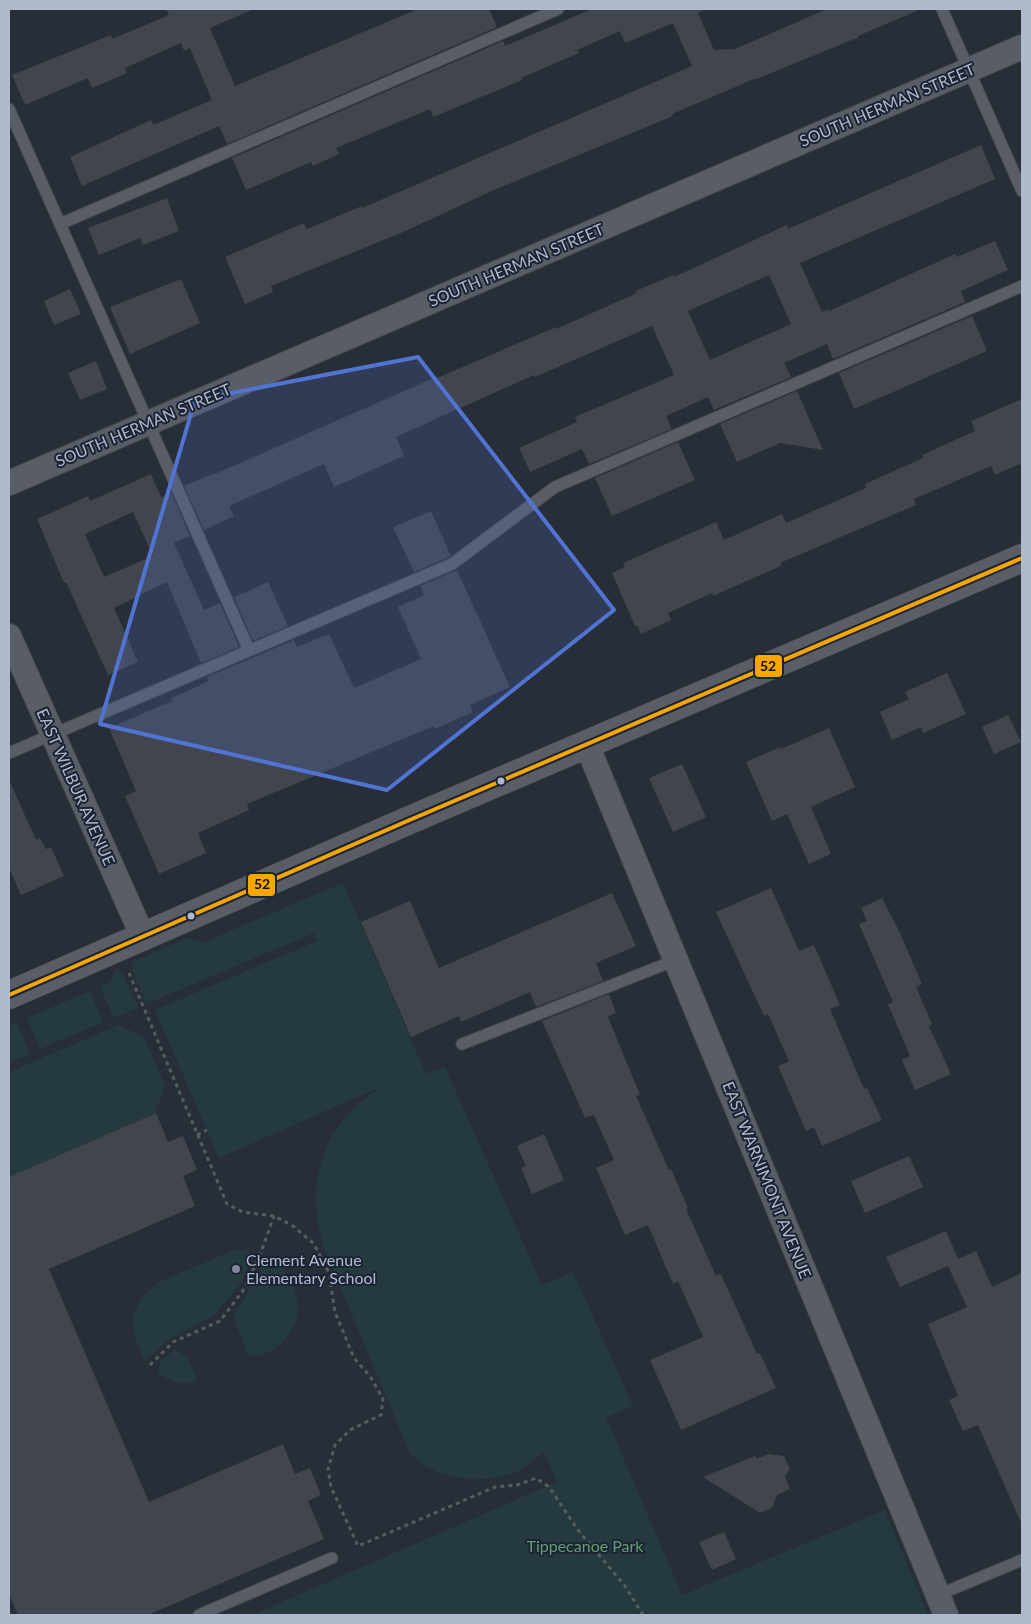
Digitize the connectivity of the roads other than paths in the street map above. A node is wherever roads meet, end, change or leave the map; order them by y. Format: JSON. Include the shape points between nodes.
{"nodes":[{"id":1,"x":558,"y":9,"type":"edge"},
{"id":2,"x":942,"y":9,"type":"edge"},
{"id":3,"x":1022,"y":47,"type":"edge"},
{"id":4,"x":969,"y":70,"type":"junction"},
{"id":5,"x":9,"y":109,"type":"edge"},
{"id":6,"x":1022,"y":191,"type":"edge"},
{"id":7,"x":60,"y":224,"type":"junction"},
{"id":8,"x":1022,"y":286,"type":"edge"},
{"id":9,"x":148,"y":424,"type":"junction"},
{"id":10,"x":9,"y":483,"type":"edge"},
{"id":11,"x":1022,"y":558,"type":"edge"},
{"id":12,"x":9,"y":636,"type":"edge"},
{"id":13,"x":250,"y":650,"type":"junction"},
{"id":14,"x":52,"y":734,"type":"junction"},
{"id":15,"x":587,"y":745,"type":"junction"},
{"id":16,"x":9,"y":753,"type":"edge"},
{"id":17,"x":143,"y":937,"type":"junction"},
{"id":18,"x":676,"y":960,"type":"junction"},
{"id":19,"x":9,"y":995,"type":"edge"},
{"id":20,"x":462,"y":1044,"type":"dead end"},
{"id":21,"x":332,"y":1558,"type":"dead end"},
{"id":22,"x":1022,"y":1560,"type":"edge"},
{"id":23,"x":942,"y":1605,"type":"edge"},
{"id":24,"x":199,"y":1615,"type":"edge"}],
"edges":[{"from":1,"to":7,"type":"lane"},
{"from":2,"to":4,"type":"lane"},
{"from":3,"to":4,"type":"street","name":"SOUTH HERMAN STREET"},
{"from":4,"to":6,"type":"lane"},
{"from":4,"to":9,"type":"street","name":"SOUTH HERMAN STREET"},
{"from":5,"to":7,"type":"lane"},
{"from":7,"to":9,"type":"lane"},
{"from":8,"to":13,"type":"lane","via":[[555,487],[452,564]]},
{"from":9,"to":10,"type":"street","name":"SOUTH HERMAN STREET"},
{"from":9,"to":13,"type":"lane"},
{"from":11,"to":15,"type":"street"},
{"from":12,"to":14,"type":"street","name":"EAST WILBUR AVENUE"},
{"from":13,"to":14,"type":"lane"},
{"from":14,"to":16,"type":"lane"},
{"from":14,"to":17,"type":"street","name":"EAST WILBUR AVENUE"},
{"from":15,"to":17,"type":"street"},
{"from":15,"to":18,"type":"street","name":"EAST WARNIMONT AVENUE"},
{"from":17,"to":19,"type":"street"},
{"from":18,"to":20,"type":"lane"},
{"from":18,"to":23,"type":"street","name":"EAST WARNIMONT AVENUE"},
{"from":21,"to":24,"type":"lane"},
{"from":22,"to":23,"type":"lane"}]}
